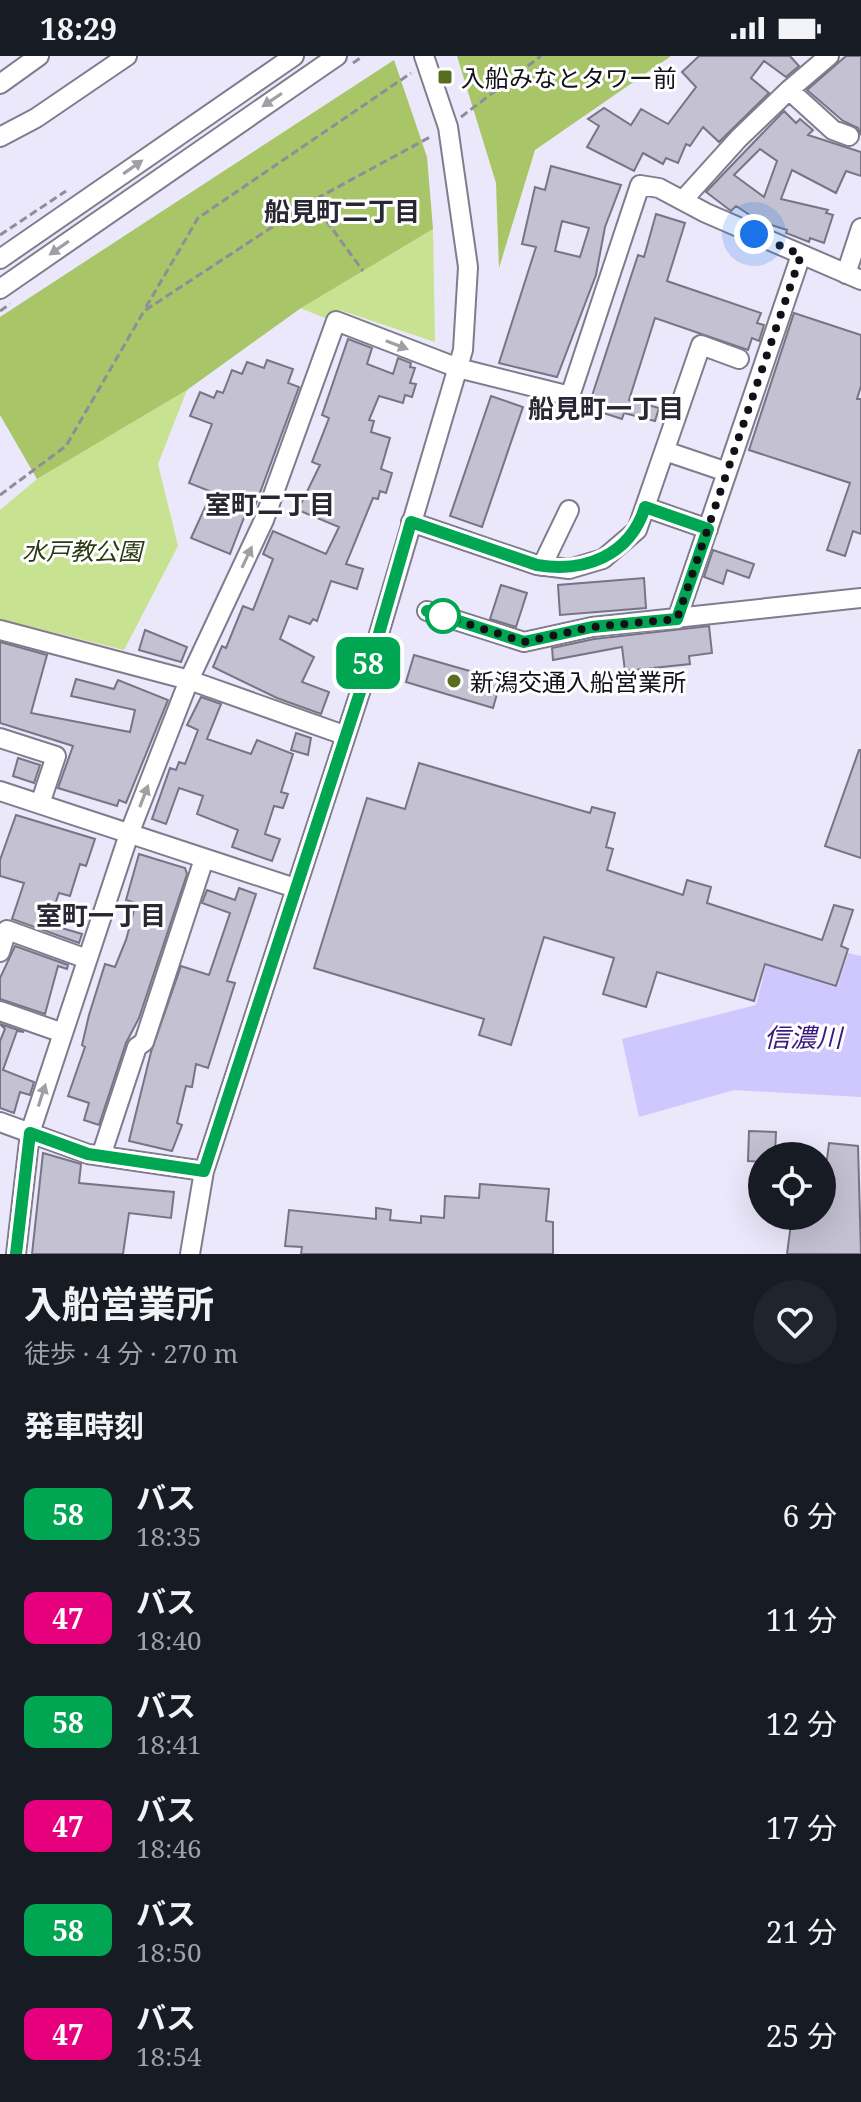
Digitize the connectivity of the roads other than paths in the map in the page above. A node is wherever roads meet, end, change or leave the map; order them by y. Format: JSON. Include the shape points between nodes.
{"nodes":[{"id":1,"x":39,"y":56,"type":"edge"},
{"id":2,"x":127,"y":56,"type":"edge"},
{"id":3,"x":294,"y":56,"type":"edge"},
{"id":4,"x":337,"y":56,"type":"edge"},
{"id":5,"x":829,"y":56,"type":"edge"},
{"id":6,"x":426,"y":59,"type":"edge"},
{"id":7,"x":0,"y":84,"type":"edge"},
{"id":8,"x":789,"y":90,"type":"junction"},
{"id":9,"x":849,"y":136,"type":"dead end"},
{"id":10,"x":0,"y":137,"type":"edge"},
{"id":11,"x":683,"y":200,"type":"junction"},
{"id":12,"x":861,"y":228,"type":"edge"},
{"id":13,"x":0,"y":259,"type":"edge"},
{"id":14,"x":809,"y":259,"type":"junction"},
{"id":15,"x":853,"y":277,"type":"edge"},
{"id":16,"x":0,"y":289,"type":"edge"},
{"id":17,"x":739,"y":359,"type":"dead end"},
{"id":18,"x":458,"y":368,"type":"junction"},
{"id":19,"x":665,"y":451,"type":"junction"},
{"id":20,"x":727,"y":472,"type":"junction"},
{"id":21,"x":645,"y":507,"type":"junction"},
{"id":22,"x":569,"y":510,"type":"dead end"},
{"id":23,"x":411,"y":522,"type":"junction"},
{"id":24,"x":708,"y":529,"type":"junction"},
{"id":25,"x":542,"y":566,"type":"junction"},
{"id":26,"x":861,"y":598,"type":"edge"},
{"id":27,"x":427,"y":611,"type":"dead end"},
{"id":28,"x":677,"y":619,"type":"junction"},
{"id":29,"x":0,"y":630,"type":"edge"},
{"id":30,"x":189,"y":680,"type":"junction"},
{"id":31,"x":344,"y":735,"type":"junction"},
{"id":32,"x":0,"y":738,"type":"edge"},
{"id":33,"x":0,"y":791,"type":"edge"},
{"id":34,"x":40,"y":804,"type":"junction"},
{"id":35,"x":129,"y":834,"type":"junction"},
{"id":36,"x":204,"y":859,"type":"junction"},
{"id":37,"x":295,"y":888,"type":"junction"},
{"id":38,"x":0,"y":952,"type":"edge"},
{"id":39,"x":87,"y":959,"type":"junction"},
{"id":40,"x":0,"y":1011,"type":"edge"},
{"id":41,"x":63,"y":1033,"type":"junction"},
{"id":42,"x":0,"y":1122,"type":"edge"},
{"id":43,"x":30,"y":1133,"type":"junction"},
{"id":44,"x":101,"y":1156,"type":"junction"},
{"id":45,"x":204,"y":1171,"type":"junction"},
{"id":46,"x":16,"y":1254,"type":"edge"},
{"id":47,"x":190,"y":1254,"type":"edge"}],
"edges":[{"from":1,"to":7,"type":"street"},
{"from":2,"to":10,"type":"street"},
{"from":13,"to":3,"type":"street","one_way":true},
{"from":4,"to":16,"type":"street","one_way":true},
{"from":5,"to":8,"type":"street"},
{"from":6,"to":18,"type":"street","via":[[448,127],[468,267]]},
{"from":8,"to":9,"type":"street","via":[[833,130]]},
{"from":8,"to":11,"type":"street"},
{"from":11,"to":14,"type":"street"},
{"from":11,"to":18,"type":"street","via":[[640,185],[570,396]]},
{"from":12,"to":15,"type":"street"},
{"from":14,"to":15,"type":"street"},
{"from":14,"to":20,"type":"street"},
{"from":17,"to":19,"type":"street","via":[[701,345]]},
{"from":18,"to":23,"type":"street"},
{"from":30,"to":18,"type":"street","one_way":true,"via":[[264,520],[336,321]]},
{"from":19,"to":20,"type":"street"},
{"from":19,"to":21,"type":"street"},
{"from":20,"to":24,"type":"street"},
{"from":21,"to":24,"type":"street"},
{"from":21,"to":25,"type":"street","via":[[637,530],[603,559],[569,569]]},
{"from":22,"to":25,"type":"street"},
{"from":23,"to":25,"type":"street"},
{"from":23,"to":31,"type":"street"},
{"from":24,"to":28,"type":"street"},
{"from":26,"to":28,"type":"street"},
{"from":27,"to":28,"type":"street","via":[[524,642],[592,627]]},
{"from":29,"to":30,"type":"street"},
{"from":30,"to":31,"type":"street"},
{"from":35,"to":30,"type":"street","one_way":true},
{"from":31,"to":37,"type":"street"},
{"from":32,"to":34,"type":"street","via":[[56,756]]},
{"from":33,"to":34,"type":"street"},
{"from":34,"to":35,"type":"street"},
{"from":35,"to":36,"type":"street"},
{"from":35,"to":39,"type":"street"},
{"from":36,"to":37,"type":"street"},
{"from":36,"to":44,"type":"street"},
{"from":37,"to":45,"type":"street"},
{"from":38,"to":39,"type":"street","via":[[7,930]]},
{"from":39,"to":41,"type":"street"},
{"from":40,"to":41,"type":"street"},
{"from":43,"to":41,"type":"street","one_way":true},
{"from":42,"to":43,"type":"street"},
{"from":43,"to":44,"type":"street"},
{"from":43,"to":46,"type":"street"},
{"from":44,"to":45,"type":"street"},
{"from":45,"to":47,"type":"street"}]}
